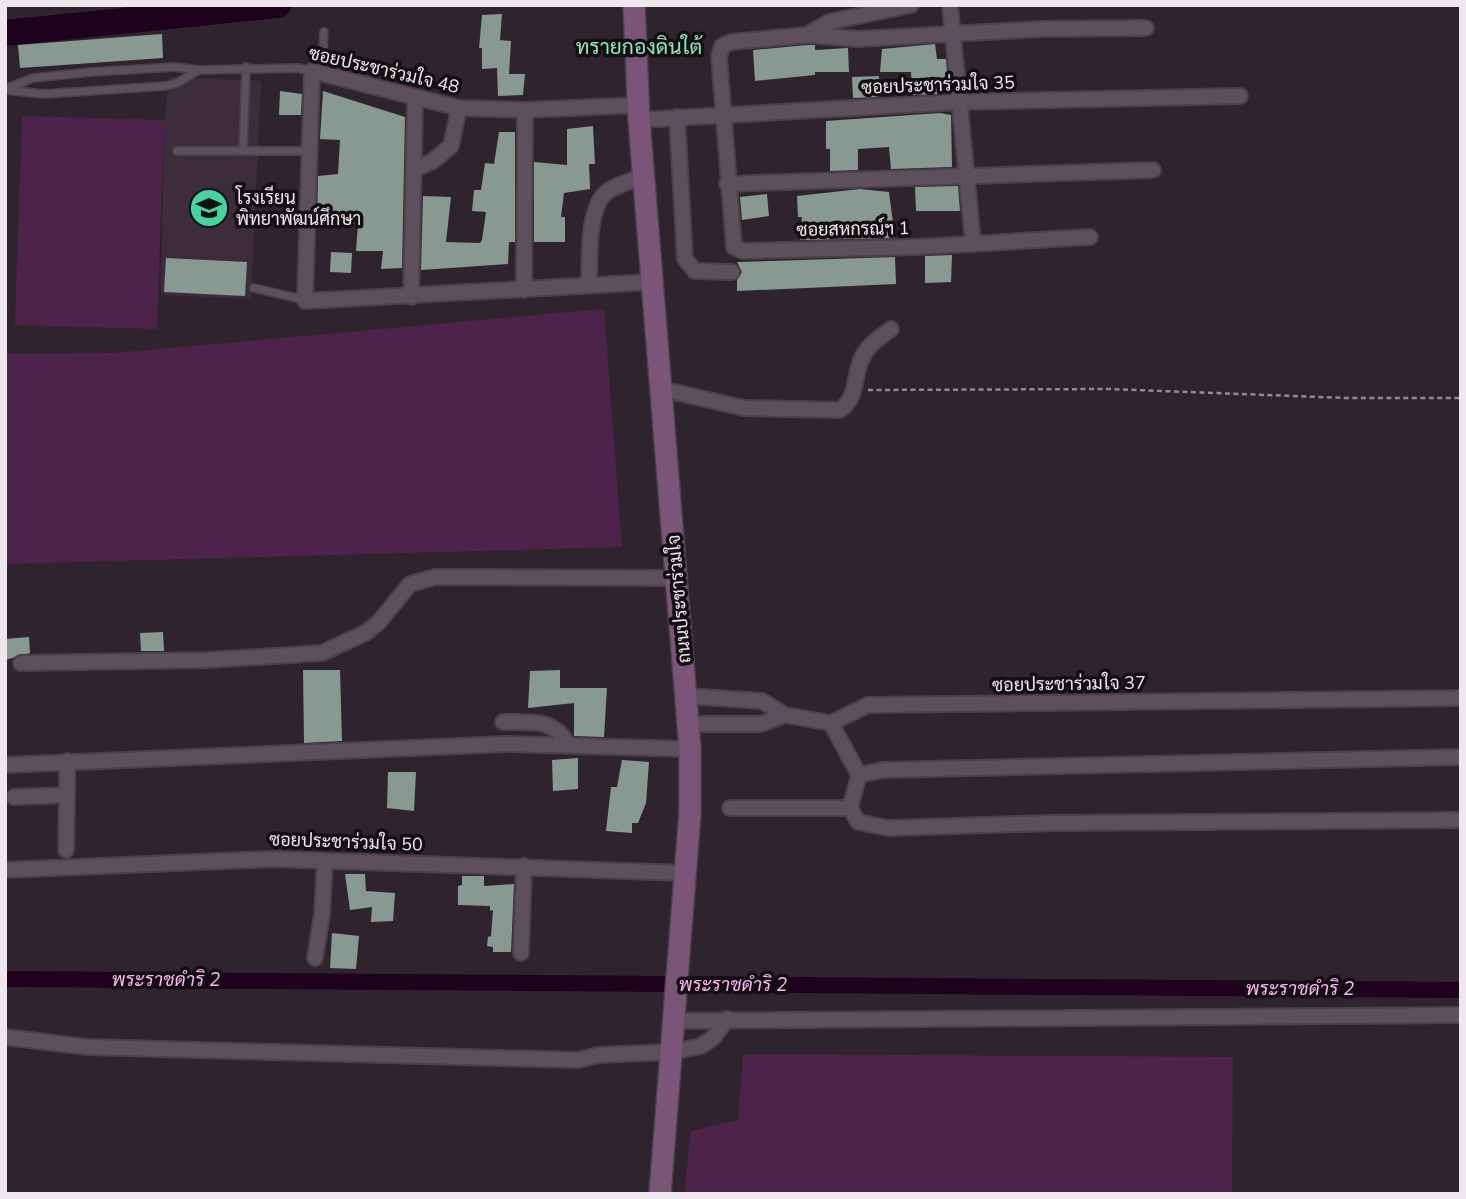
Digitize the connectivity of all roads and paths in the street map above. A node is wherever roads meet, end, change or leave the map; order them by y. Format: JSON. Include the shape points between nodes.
{"nodes":[{"id":1,"x":911,"y":5,"type":"edge"},
{"id":2,"x":950,"y":5,"type":"edge"},
{"id":3,"x":634,"y":15,"type":"edge"},
{"id":4,"x":1146,"y":28,"type":"dead end"},
{"id":5,"x":324,"y":32,"type":"dead end"},
{"id":6,"x":953,"y":33,"type":"junction"},
{"id":7,"x":807,"y":35,"type":"junction"},
{"id":8,"x":246,"y":67,"type":"junction"},
{"id":9,"x":199,"y":70,"type":"junction"},
{"id":10,"x":317,"y":73,"type":"junction"},
{"id":11,"x":5,"y":90,"type":"edge"},
{"id":12,"x":1240,"y":96,"type":"dead end"},
{"id":13,"x":415,"y":99,"type":"junction"},
{"id":14,"x":960,"y":102,"type":"junction"},
{"id":15,"x":458,"y":108,"type":"junction"},
{"id":16,"x":525,"y":110,"type":"junction"},
{"id":17,"x":638,"y":113,"type":"junction"},
{"id":18,"x":722,"y":115,"type":"junction"},
{"id":19,"x":677,"y":117,"type":"junction"},
{"id":20,"x":177,"y":151,"type":"dead end"},
{"id":21,"x":243,"y":151,"type":"junction"},
{"id":22,"x":307,"y":151,"type":"junction"},
{"id":23,"x":415,"y":169,"type":"junction"},
{"id":24,"x":1153,"y":170,"type":"dead end"},
{"id":25,"x":643,"y":176,"type":"junction"},
{"id":26,"x":967,"y":176,"type":"junction"},
{"id":27,"x":727,"y":184,"type":"junction"},
{"id":28,"x":1090,"y":237,"type":"dead end"},
{"id":29,"x":973,"y":242,"type":"junction"},
{"id":30,"x":732,"y":272,"type":"dead end"},
{"id":31,"x":652,"y":282,"type":"junction"},
{"id":32,"x":589,"y":286,"type":"junction"},
{"id":33,"x":254,"y":288,"type":"dead end"},
{"id":34,"x":524,"y":290,"type":"junction"},
{"id":35,"x":411,"y":297,"type":"junction"},
{"id":36,"x":305,"y":301,"type":"junction"},
{"id":37,"x":891,"y":330,"type":"dead end"},
{"id":38,"x":661,"y":389,"type":"junction"},
{"id":39,"x":854,"y":390,"type":"junction"},
{"id":40,"x":1461,"y":398,"type":"edge"},
{"id":41,"x":676,"y":578,"type":"junction"},
{"id":42,"x":21,"y":663,"type":"dead end"},
{"id":43,"x":687,"y":696,"type":"junction"},
{"id":44,"x":1461,"y":698,"type":"edge"},
{"id":45,"x":785,"y":715,"type":"junction"},
{"id":46,"x":503,"y":722,"type":"dead end"},
{"id":47,"x":831,"y":723,"type":"junction"},
{"id":48,"x":689,"y":724,"type":"junction"},
{"id":49,"x":568,"y":744,"type":"junction"},
{"id":50,"x":690,"y":749,"type":"junction"},
{"id":51,"x":1461,"y":757,"type":"edge"},
{"id":52,"x":67,"y":761,"type":"junction"},
{"id":53,"x":5,"y":765,"type":"edge"},
{"id":54,"x":859,"y":775,"type":"junction"},
{"id":55,"x":66,"y":795,"type":"junction"},
{"id":56,"x":14,"y":797,"type":"dead end"},
{"id":57,"x":730,"y":808,"type":"dead end"},
{"id":58,"x":850,"y":808,"type":"junction"},
{"id":59,"x":1461,"y":820,"type":"edge"},
{"id":60,"x":65,"y":850,"type":"dead end"},
{"id":61,"x":325,"y":861,"type":"junction"},
{"id":62,"x":524,"y":866,"type":"junction"},
{"id":63,"x":5,"y":870,"type":"edge"},
{"id":64,"x":685,"y":873,"type":"junction"},
{"id":65,"x":521,"y":953,"type":"dead end"},
{"id":66,"x":315,"y":958,"type":"dead end"},
{"id":67,"x":1461,"y":1014,"type":"edge"},
{"id":68,"x":673,"y":1015,"type":"junction"},
{"id":69,"x":727,"y":1019,"type":"junction"},
{"id":70,"x":5,"y":1037,"type":"edge"},
{"id":71,"x":671,"y":1052,"type":"junction"},
{"id":72,"x":660,"y":1194,"type":"edge"}],
"edges":[{"from":1,"to":7,"type":"street","via":[[829,22]]},
{"from":2,"to":6,"type":"street"},
{"from":3,"to":17,"type":"main road","name":"ถนนประชาร่วมใจ"},
{"from":4,"to":6,"type":"street"},
{"from":5,"to":10,"type":"lane"},
{"from":6,"to":7,"type":"street","via":[[858,39]]},
{"from":6,"to":14,"type":"street"},
{"from":7,"to":18,"type":"street","via":[[726,43],[719,56]]},
{"from":8,"to":9,"type":"lane","name":"ซอยประชาร่วมใจ 48"},
{"from":8,"to":10,"type":"lane","name":"ซอยประชาร่วมใจ 48"},
{"from":8,"to":21,"type":"lane"},
{"from":9,"to":11,"type":"lane","via":[[174,66],[53,75]]},
{"from":9,"to":11,"type":"lane","via":[[165,86],[44,94]]},
{"from":10,"to":13,"type":"street","name":"ซอยประชาร่วมใจ 48"},
{"from":10,"to":22,"type":"street"},
{"from":12,"to":14,"type":"street","name":"ซอยประชาร่วมใจ 35"},
{"from":13,"to":15,"type":"street","name":"ซอยประชาร่วมใจ 48"},
{"from":13,"to":23,"type":"street"},
{"from":14,"to":18,"type":"street","name":"ซอยประชาร่วมใจ 35"},
{"from":14,"to":26,"type":"street"},
{"from":15,"to":16,"type":"street","name":"ซอยประชาร่วมใจ 48"},
{"from":15,"to":23,"type":"street","via":[[452,146]]},
{"from":16,"to":17,"type":"street","name":"ซอยประชาร่วมใจ 48"},
{"from":16,"to":34,"type":"street"},
{"from":17,"to":19,"type":"street","name":"ซอยประชาร่วมใจ 35"},
{"from":17,"to":25,"type":"main road","name":"ถนนประชาร่วมใจ"},
{"from":18,"to":19,"type":"street","name":"ซอยประชาร่วมใจ 35"},
{"from":18,"to":27,"type":"street"},
{"from":19,"to":30,"type":"street","via":[[685,259],[695,271]]},
{"from":20,"to":21,"type":"lane"},
{"from":21,"to":22,"type":"lane"},
{"from":22,"to":36,"type":"street"},
{"from":23,"to":35,"type":"street"},
{"from":24,"to":26,"type":"street"},
{"from":25,"to":31,"type":"main road","name":"ถนนประชาร่วมใจ"},
{"from":25,"to":32,"type":"street","via":[[601,199],[591,229]]},
{"from":26,"to":27,"type":"street"},
{"from":26,"to":29,"type":"street"},
{"from":27,"to":29,"type":"street","name":"ซอยสหกรณ์ฯ 1","via":[[734,247],[743,251]]},
{"from":28,"to":29,"type":"street","name":"ซอยสหกรณ์ฯ 1"},
{"from":31,"to":32,"type":"street"},
{"from":31,"to":38,"type":"main road","name":"ถนนประชาร่วมใจ"},
{"from":32,"to":34,"type":"street"},
{"from":33,"to":36,"type":"lane"},
{"from":34,"to":35,"type":"street"},
{"from":35,"to":36,"type":"street"},
{"from":37,"to":39,"type":"street","via":[[870,344],[860,361]]},
{"from":38,"to":39,"type":"street","via":[[744,408],[774,410],[840,410]]},
{"from":38,"to":41,"type":"main road","name":"ถนนประชาร่วมใจ"},
{"from":39,"to":40,"type":"path","via":[[1109,389]]},
{"from":41,"to":42,"type":"street","via":[[435,576],[410,584],[367,632],[322,653]]},
{"from":41,"to":43,"type":"main road","name":"ถนนประชาร่วมใจ"},
{"from":43,"to":45,"type":"street","via":[[761,701]]},
{"from":43,"to":48,"type":"main road","name":"ถนนประชาร่วมใจ"},
{"from":44,"to":47,"type":"street","name":"ซอยประชาร่วมใจ 37","via":[[868,705]]},
{"from":45,"to":47,"type":"street"},
{"from":45,"to":48,"type":"street","via":[[761,724]]},
{"from":46,"to":49,"type":"street","via":[[547,724],[560,731]]},
{"from":47,"to":54,"type":"street"},
{"from":48,"to":50,"type":"main road","name":"ถนนประชาร่วมใจ"},
{"from":49,"to":50,"type":"street"},
{"from":49,"to":52,"type":"street"},
{"from":50,"to":64,"type":"main road","name":"ถนนประชาร่วมใจ"},
{"from":51,"to":54,"type":"street","via":[[883,770]]},
{"from":52,"to":53,"type":"street"},
{"from":52,"to":55,"type":"street"},
{"from":54,"to":58,"type":"street"},
{"from":55,"to":56,"type":"street"},
{"from":55,"to":60,"type":"street"},
{"from":57,"to":58,"type":"street"},
{"from":58,"to":59,"type":"street","via":[[858,822],[888,828]]},
{"from":61,"to":62,"type":"street","name":"ซอยประชาร่วมใจ 50"},
{"from":61,"to":63,"type":"street","name":"ซอยประชาร่วมใจ 50","via":[[171,861]]},
{"from":61,"to":66,"type":"street"},
{"from":62,"to":64,"type":"street","name":"ซอยประชาร่วมใจ 50"},
{"from":62,"to":65,"type":"street"},
{"from":64,"to":68,"type":"main road","name":"ถนนประชาร่วมใจ"},
{"from":67,"to":69,"type":"street","via":[[887,1022]]},
{"from":68,"to":69,"type":"street"},
{"from":68,"to":71,"type":"main road","name":"ถนนประชาร่วมใจ"},
{"from":69,"to":71,"type":"street","via":[[701,1046]]},
{"from":70,"to":71,"type":"street","via":[[87,1047],[579,1060]]},
{"from":71,"to":72,"type":"main road","name":"ถนนประชาร่วมใจ"}]}
